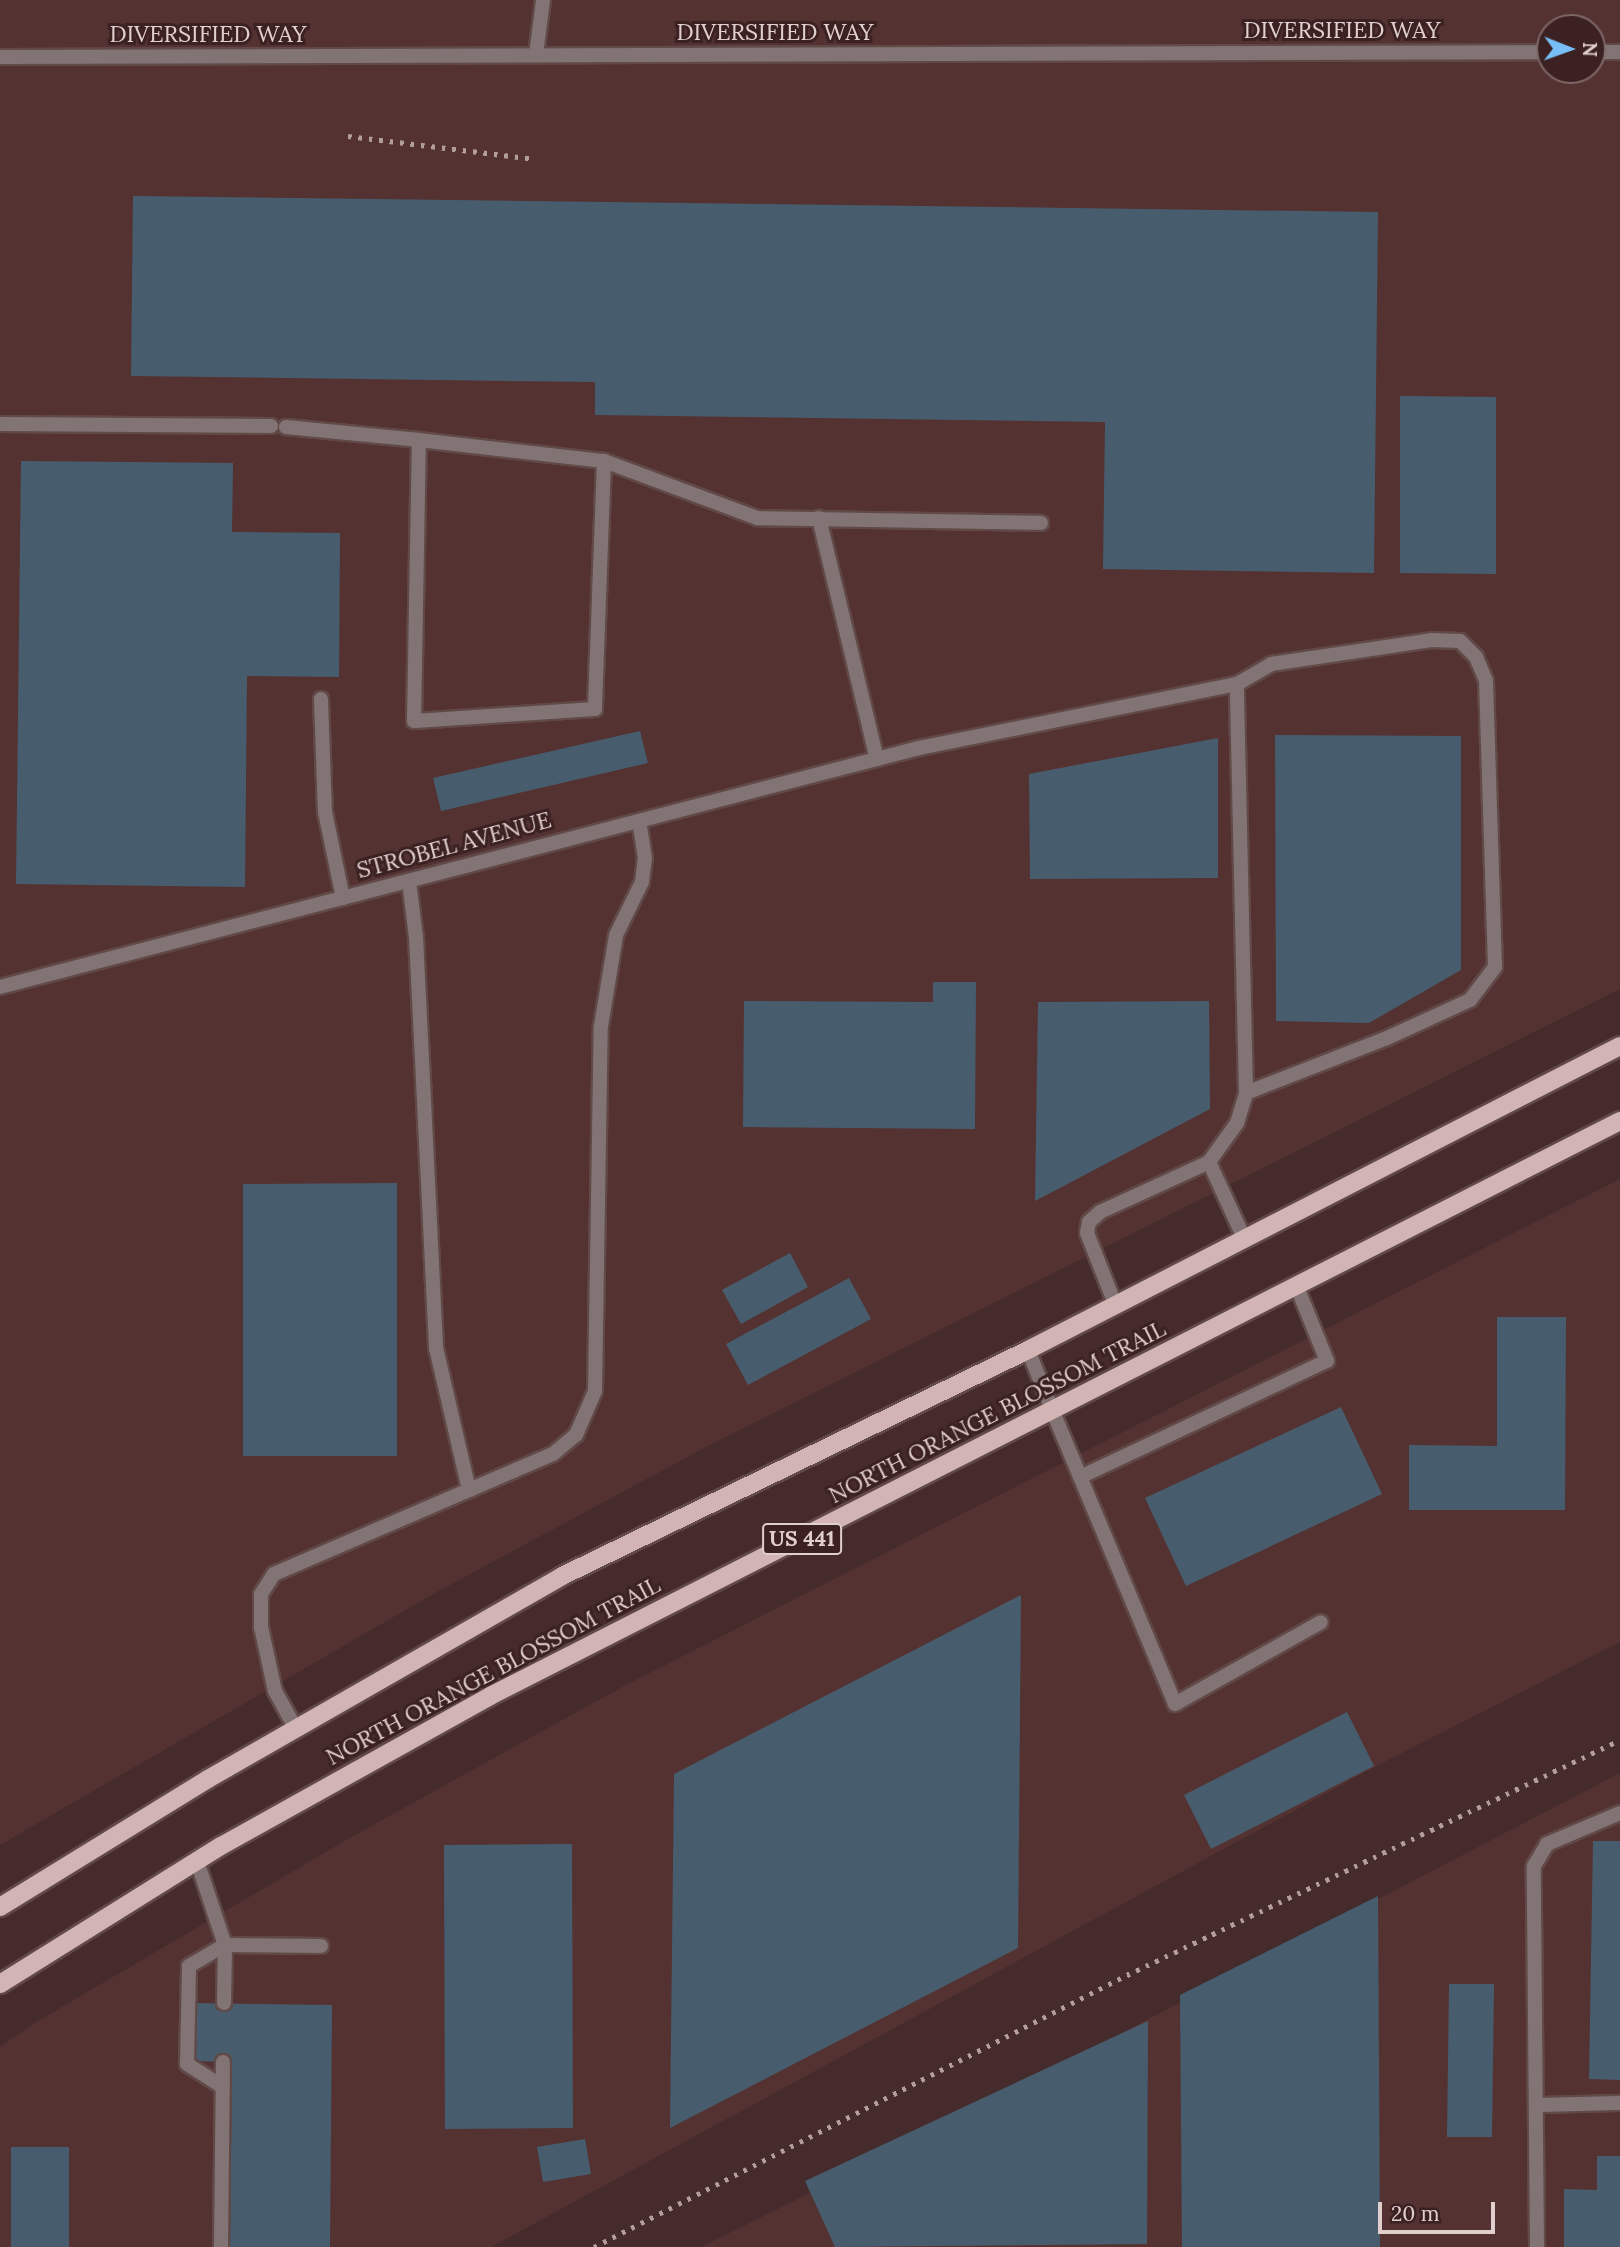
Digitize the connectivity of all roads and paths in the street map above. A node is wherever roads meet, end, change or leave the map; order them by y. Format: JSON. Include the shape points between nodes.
{"nodes":[{"id":1,"x":543,"y":0,"type":"edge"},
{"id":2,"x":1536,"y":52,"type":"edge"},
{"id":3,"x":537,"y":55,"type":"junction"},
{"id":4,"x":0,"y":57,"type":"edge"},
{"id":5,"x":0,"y":424,"type":"edge"},
{"id":6,"x":271,"y":426,"type":"dead end"},
{"id":7,"x":286,"y":427,"type":"dead end"},
{"id":8,"x":419,"y":440,"type":"junction"},
{"id":9,"x":604,"y":461,"type":"junction"},
{"id":10,"x":819,"y":519,"type":"junction"},
{"id":11,"x":1041,"y":523,"type":"dead end"},
{"id":12,"x":1237,"y":684,"type":"junction"},
{"id":13,"x":321,"y":699,"type":"dead end"},
{"id":14,"x":877,"y":759,"type":"junction"},
{"id":15,"x":639,"y":821,"type":"junction"},
{"id":16,"x":409,"y":881,"type":"junction"},
{"id":17,"x":343,"y":898,"type":"junction"},
{"id":18,"x":0,"y":987,"type":"edge"},
{"id":19,"x":1620,"y":1046,"type":"edge"},
{"id":20,"x":1246,"y":1093,"type":"junction"},
{"id":21,"x":1620,"y":1121,"type":"edge"},
{"id":22,"x":1209,"y":1162,"type":"junction"},
{"id":23,"x":1244,"y":1238,"type":"junction"},
{"id":24,"x":1297,"y":1287,"type":"junction"},
{"id":25,"x":1115,"y":1304,"type":"junction"},
{"id":26,"x":1028,"y":1350,"type":"junction"},
{"id":27,"x":1053,"y":1412,"type":"junction"},
{"id":28,"x":1080,"y":1477,"type":"junction"},
{"id":29,"x":469,"y":1490,"type":"junction"},
{"id":30,"x":1321,"y":1622,"type":"dead end"},
{"id":31,"x":296,"y":1729,"type":"junction"},
{"id":32,"x":1620,"y":1813,"type":"edge"},
{"id":33,"x":197,"y":1861,"type":"junction"},
{"id":34,"x":0,"y":1907,"type":"edge"},
{"id":35,"x":225,"y":1945,"type":"junction"},
{"id":36,"x":321,"y":1946,"type":"dead end"},
{"id":37,"x":0,"y":1984,"type":"edge"},
{"id":38,"x":224,"y":2003,"type":"dead end"},
{"id":39,"x":223,"y":2062,"type":"dead end"},
{"id":40,"x":223,"y":2087,"type":"junction"},
{"id":41,"x":1620,"y":2103,"type":"edge"},
{"id":42,"x":1537,"y":2105,"type":"junction"},
{"id":43,"x":221,"y":2247,"type":"edge"},
{"id":44,"x":1537,"y":2247,"type":"edge"}],
"edges":[{"from":1,"to":3,"type":"street"},
{"from":2,"to":3,"type":"street","name":"DIVERSIFIED WAY"},
{"from":3,"to":4,"type":"street","name":"DIVERSIFIED WAY"},
{"from":5,"to":6,"type":"street"},
{"from":7,"to":8,"type":"street"},
{"from":8,"to":9,"type":"street"},
{"from":8,"to":9,"type":"street","via":[[414,721],[595,709]]},
{"from":9,"to":10,"type":"street","via":[[757,518]]},
{"from":10,"to":11,"type":"street"},
{"from":10,"to":14,"type":"street"},
{"from":12,"to":14,"type":"street","name":"STROBEL AVENUE"},
{"from":12,"to":20,"type":"street"},
{"from":12,"to":20,"type":"street","name":"STROBEL AVENUE","via":[[1271,664],[1431,640],[1460,641],[1476,657],[1486,681],[1496,943],[1495,967],[1470,1000]]},
{"from":13,"to":17,"type":"street","via":[[325,812]]},
{"from":14,"to":15,"type":"street","name":"STROBEL AVENUE"},
{"from":15,"to":16,"type":"street","name":"STROBEL AVENUE"},
{"from":15,"to":29,"type":"street","via":[[645,858],[642,882],[616,935],[601,1026],[595,1391],[576,1435],[554,1454]]},
{"from":16,"to":17,"type":"street","name":"STROBEL AVENUE"},
{"from":16,"to":29,"type":"street","via":[[416,937],[436,1348]]},
{"from":17,"to":18,"type":"street","name":"STROBEL AVENUE"},
{"from":19,"to":23,"type":"main road","name":"NORTH ORANGE BLOSSOM TRAIL"},
{"from":20,"to":22,"type":"street","via":[[1237,1123]]},
{"from":21,"to":24,"type":"main road","name":"NORTH ORANGE BLOSSOM TRAIL","number":"US 441"},
{"from":22,"to":23,"type":"street"},
{"from":22,"to":25,"type":"street","via":[[1100,1212],[1089,1222],[1087,1233]]},
{"from":23,"to":25,"type":"main road","name":"NORTH ORANGE BLOSSOM TRAIL"},
{"from":24,"to":27,"type":"main road","name":"NORTH ORANGE BLOSSOM TRAIL","number":"US 441"},
{"from":24,"to":28,"type":"street","via":[[1327,1361]]},
{"from":25,"to":26,"type":"main road","name":"NORTH ORANGE BLOSSOM TRAIL"},
{"from":26,"to":27,"type":"street"},
{"from":26,"to":31,"type":"main road","name":"NORTH ORANGE BLOSSOM TRAIL","via":[[562,1576]]},
{"from":27,"to":28,"type":"street"},
{"from":27,"to":33,"type":"main road","name":"NORTH ORANGE BLOSSOM TRAIL","number":"US 441","via":[[490,1696]]},
{"from":28,"to":30,"type":"street","via":[[1175,1704]]},
{"from":29,"to":31,"type":"street","via":[[274,1574],[261,1594],[261,1627],[275,1691]]},
{"from":31,"to":34,"type":"main road","name":"NORTH ORANGE BLOSSOM TRAIL"},
{"from":32,"to":42,"type":"street","via":[[1547,1844],[1534,1866]]},
{"from":33,"to":35,"type":"street"},
{"from":33,"to":37,"type":"main road","name":"NORTH ORANGE BLOSSOM TRAIL","number":"US 441"},
{"from":35,"to":36,"type":"street"},
{"from":35,"to":38,"type":"street"},
{"from":35,"to":40,"type":"street","via":[[189,1966],[187,2064]]},
{"from":39,"to":40,"type":"street"},
{"from":40,"to":43,"type":"street"},
{"from":41,"to":42,"type":"street"},
{"from":42,"to":44,"type":"street"}]}
